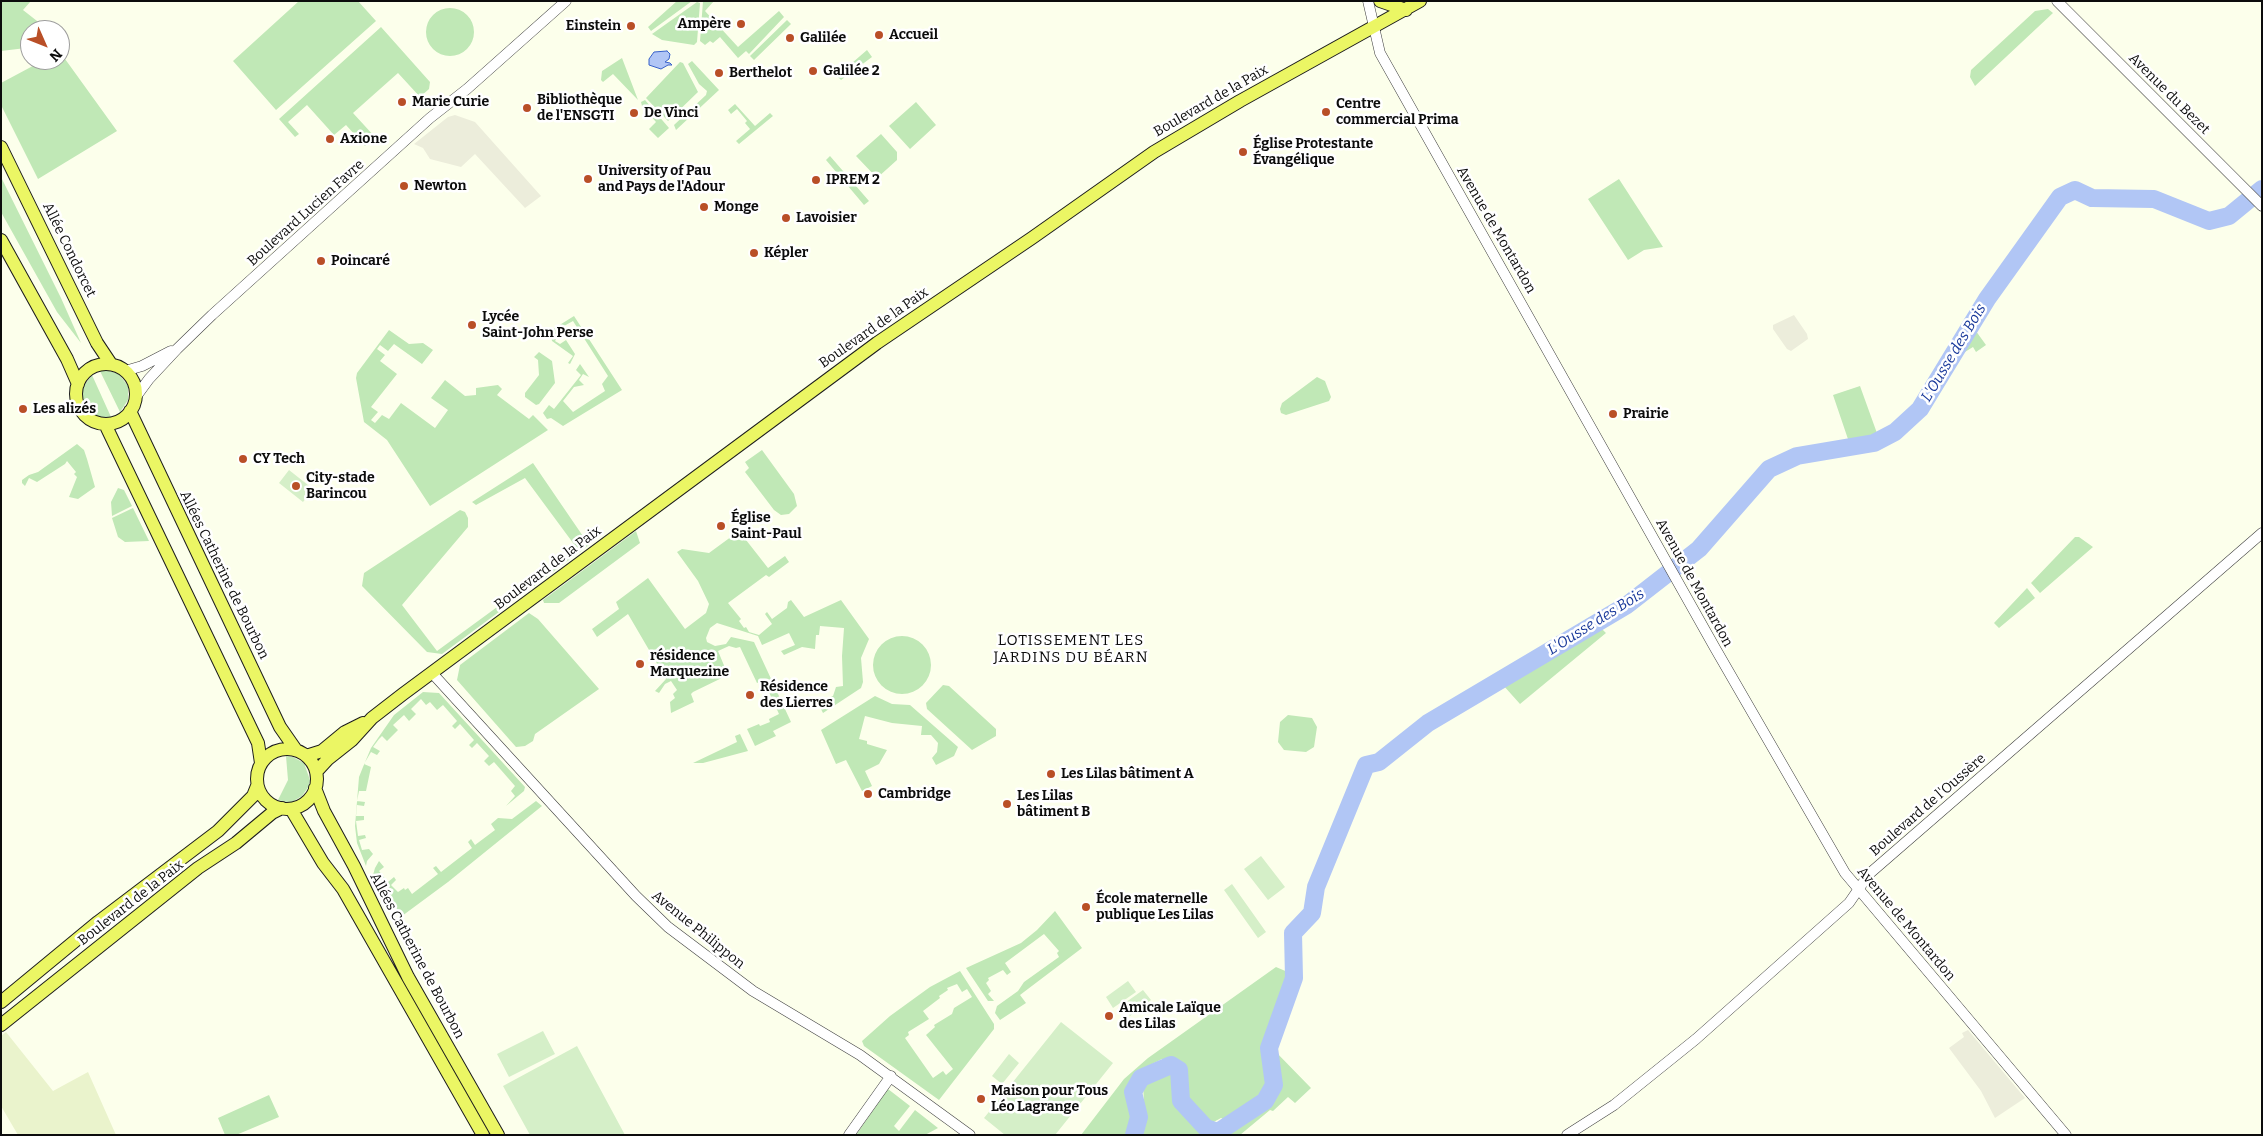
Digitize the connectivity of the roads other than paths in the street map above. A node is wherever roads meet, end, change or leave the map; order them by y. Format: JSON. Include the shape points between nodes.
{"nodes":[{"id":1,"x":566,"y":1,"type":"edge"},
{"id":2,"x":1368,"y":1,"type":"edge"},
{"id":3,"x":1380,"y":1,"type":"edge"},
{"id":4,"x":1420,"y":1,"type":"edge"},
{"id":5,"x":2057,"y":1,"type":"edge"},
{"id":6,"x":1406,"y":10,"type":"junction"},
{"id":7,"x":1373,"y":28,"type":"junction"},
{"id":8,"x":1,"y":147,"type":"edge"},
{"id":9,"x":2259,"y":204,"type":"edge"},
{"id":10,"x":1,"y":240,"type":"edge"},
{"id":11,"x":177,"y":349,"type":"junction"},
{"id":12,"x":111,"y":364,"type":"junction"},
{"id":13,"x":125,"y":371,"type":"junction"},
{"id":14,"x":78,"y":384,"type":"junction"},
{"id":15,"x":136,"y":398,"type":"junction"},
{"id":16,"x":130,"y":411,"type":"junction"},
{"id":17,"x":105,"y":424,"type":"junction"},
{"id":18,"x":2262,"y":533,"type":"edge"},
{"id":19,"x":432,"y":673,"type":"junction"},
{"id":20,"x":372,"y":718,"type":"junction"},
{"id":21,"x":301,"y":753,"type":"junction"},
{"id":22,"x":261,"y":763,"type":"junction"},
{"id":23,"x":316,"y":772,"type":"junction"},
{"id":24,"x":257,"y":786,"type":"junction"},
{"id":25,"x":315,"y":788,"type":"junction"},
{"id":26,"x":286,"y":808,"type":"junction"},
{"id":27,"x":1858,"y":889,"type":"junction"},
{"id":28,"x":1,"y":1002,"type":"edge"},
{"id":29,"x":1,"y":1025,"type":"edge"},
{"id":30,"x":891,"y":1076,"type":"junction"},
{"id":31,"x":483,"y":1135,"type":"edge"},
{"id":32,"x":498,"y":1135,"type":"edge"},
{"id":33,"x":849,"y":1135,"type":"edge"},
{"id":34,"x":970,"y":1135,"type":"edge"},
{"id":35,"x":1567,"y":1135,"type":"edge"},
{"id":36,"x":2066,"y":1135,"type":"edge"}],
"edges":[{"from":1,"to":11,"type":"street","name":"Boulevard Lucien Favre","via":[[430,118]]},
{"from":2,"to":7,"type":"street","name":"Avenue de Montardon"},
{"from":3,"to":6,"type":"main road"},
{"from":4,"to":6,"type":"main road","name":"Boulevard de la Paix"},
{"from":5,"to":9,"type":"street","name":"Avenue du Bezet"},
{"from":6,"to":7,"type":"main road","name":"Boulevard de la Paix"},
{"from":7,"to":19,"type":"main road","name":"Boulevard de la Paix","via":[[1232,105],[1117,177],[877,343]]},
{"from":7,"to":27,"type":"street","name":"Avenue de Montardon","via":[[1380,53],[1667,563],[1845,873]]},
{"from":8,"to":12,"type":"main road","name":"Allée Condorcet","via":[[97,344]]},
{"from":10,"to":14,"type":"main road"},
{"from":11,"to":13,"type":"street","name":"Boulevard Lucien Favre"},
{"from":11,"to":15,"type":"street","name":"Boulevard Lucien Favre"},
{"from":12,"to":13,"type":"main road"},
{"from":12,"to":14,"type":"main road","via":[[89,369]]},
{"from":13,"to":15,"type":"main road","via":[[134,384]]},
{"from":14,"to":17,"type":"main road","via":[[77,401],[82,412],[93,421]]},
{"from":15,"to":16,"type":"main road"},
{"from":16,"to":17,"type":"main road","via":[[121,420]]},
{"from":16,"to":21,"type":"main road","name":"Allées Catherine de Bourbon","via":[[282,732]]},
{"from":17,"to":22,"type":"main road","via":[[258,743]]},
{"from":18,"to":27,"type":"street","name":"Boulevard de l'Oussère","via":[[1869,874]]},
{"from":19,"to":20,"type":"main road","name":"Boulevard de la Paix"},
{"from":19,"to":30,"type":"street","name":"Avenue Philippon","via":[[660,920],[753,991]]},
{"from":20,"to":21,"type":"main road","name":"Boulevard de la Paix","via":[[345,732],[322,751]]},
{"from":20,"to":23,"type":"main road","name":"Boulevard de la Paix"},
{"from":21,"to":22,"type":"main road","via":[[280,750],[272,752]]},
{"from":21,"to":23,"type":"main road"},
{"from":22,"to":24,"type":"main road"},
{"from":23,"to":25,"type":"main road"},
{"from":24,"to":26,"type":"main road","via":[[264,800]]},
{"from":24,"to":28,"type":"main road","name":"Boulevard de la Paix","via":[[253,796],[218,831],[98,922]]},
{"from":25,"to":26,"type":"main road","via":[[307,801]]},
{"from":25,"to":32,"type":"main road","name":"Allées Catherine de Bourbon","via":[[408,977]]},
{"from":26,"to":29,"type":"main road","name":"Boulevard de la Paix","via":[[272,812],[236,843],[198,868]]},
{"from":26,"to":31,"type":"main road","name":"Allées Catherine de Bourbon","via":[[343,889]]},
{"from":27,"to":35,"type":"street","name":"Boulevard de l'Oussère","via":[[1849,903],[1653,1075],[1591,1122]]},
{"from":27,"to":36,"type":"street","name":"Avenue de Montardon"},
{"from":30,"to":33,"type":"street"},
{"from":30,"to":34,"type":"street","name":"Avenue Philippon"}]}
